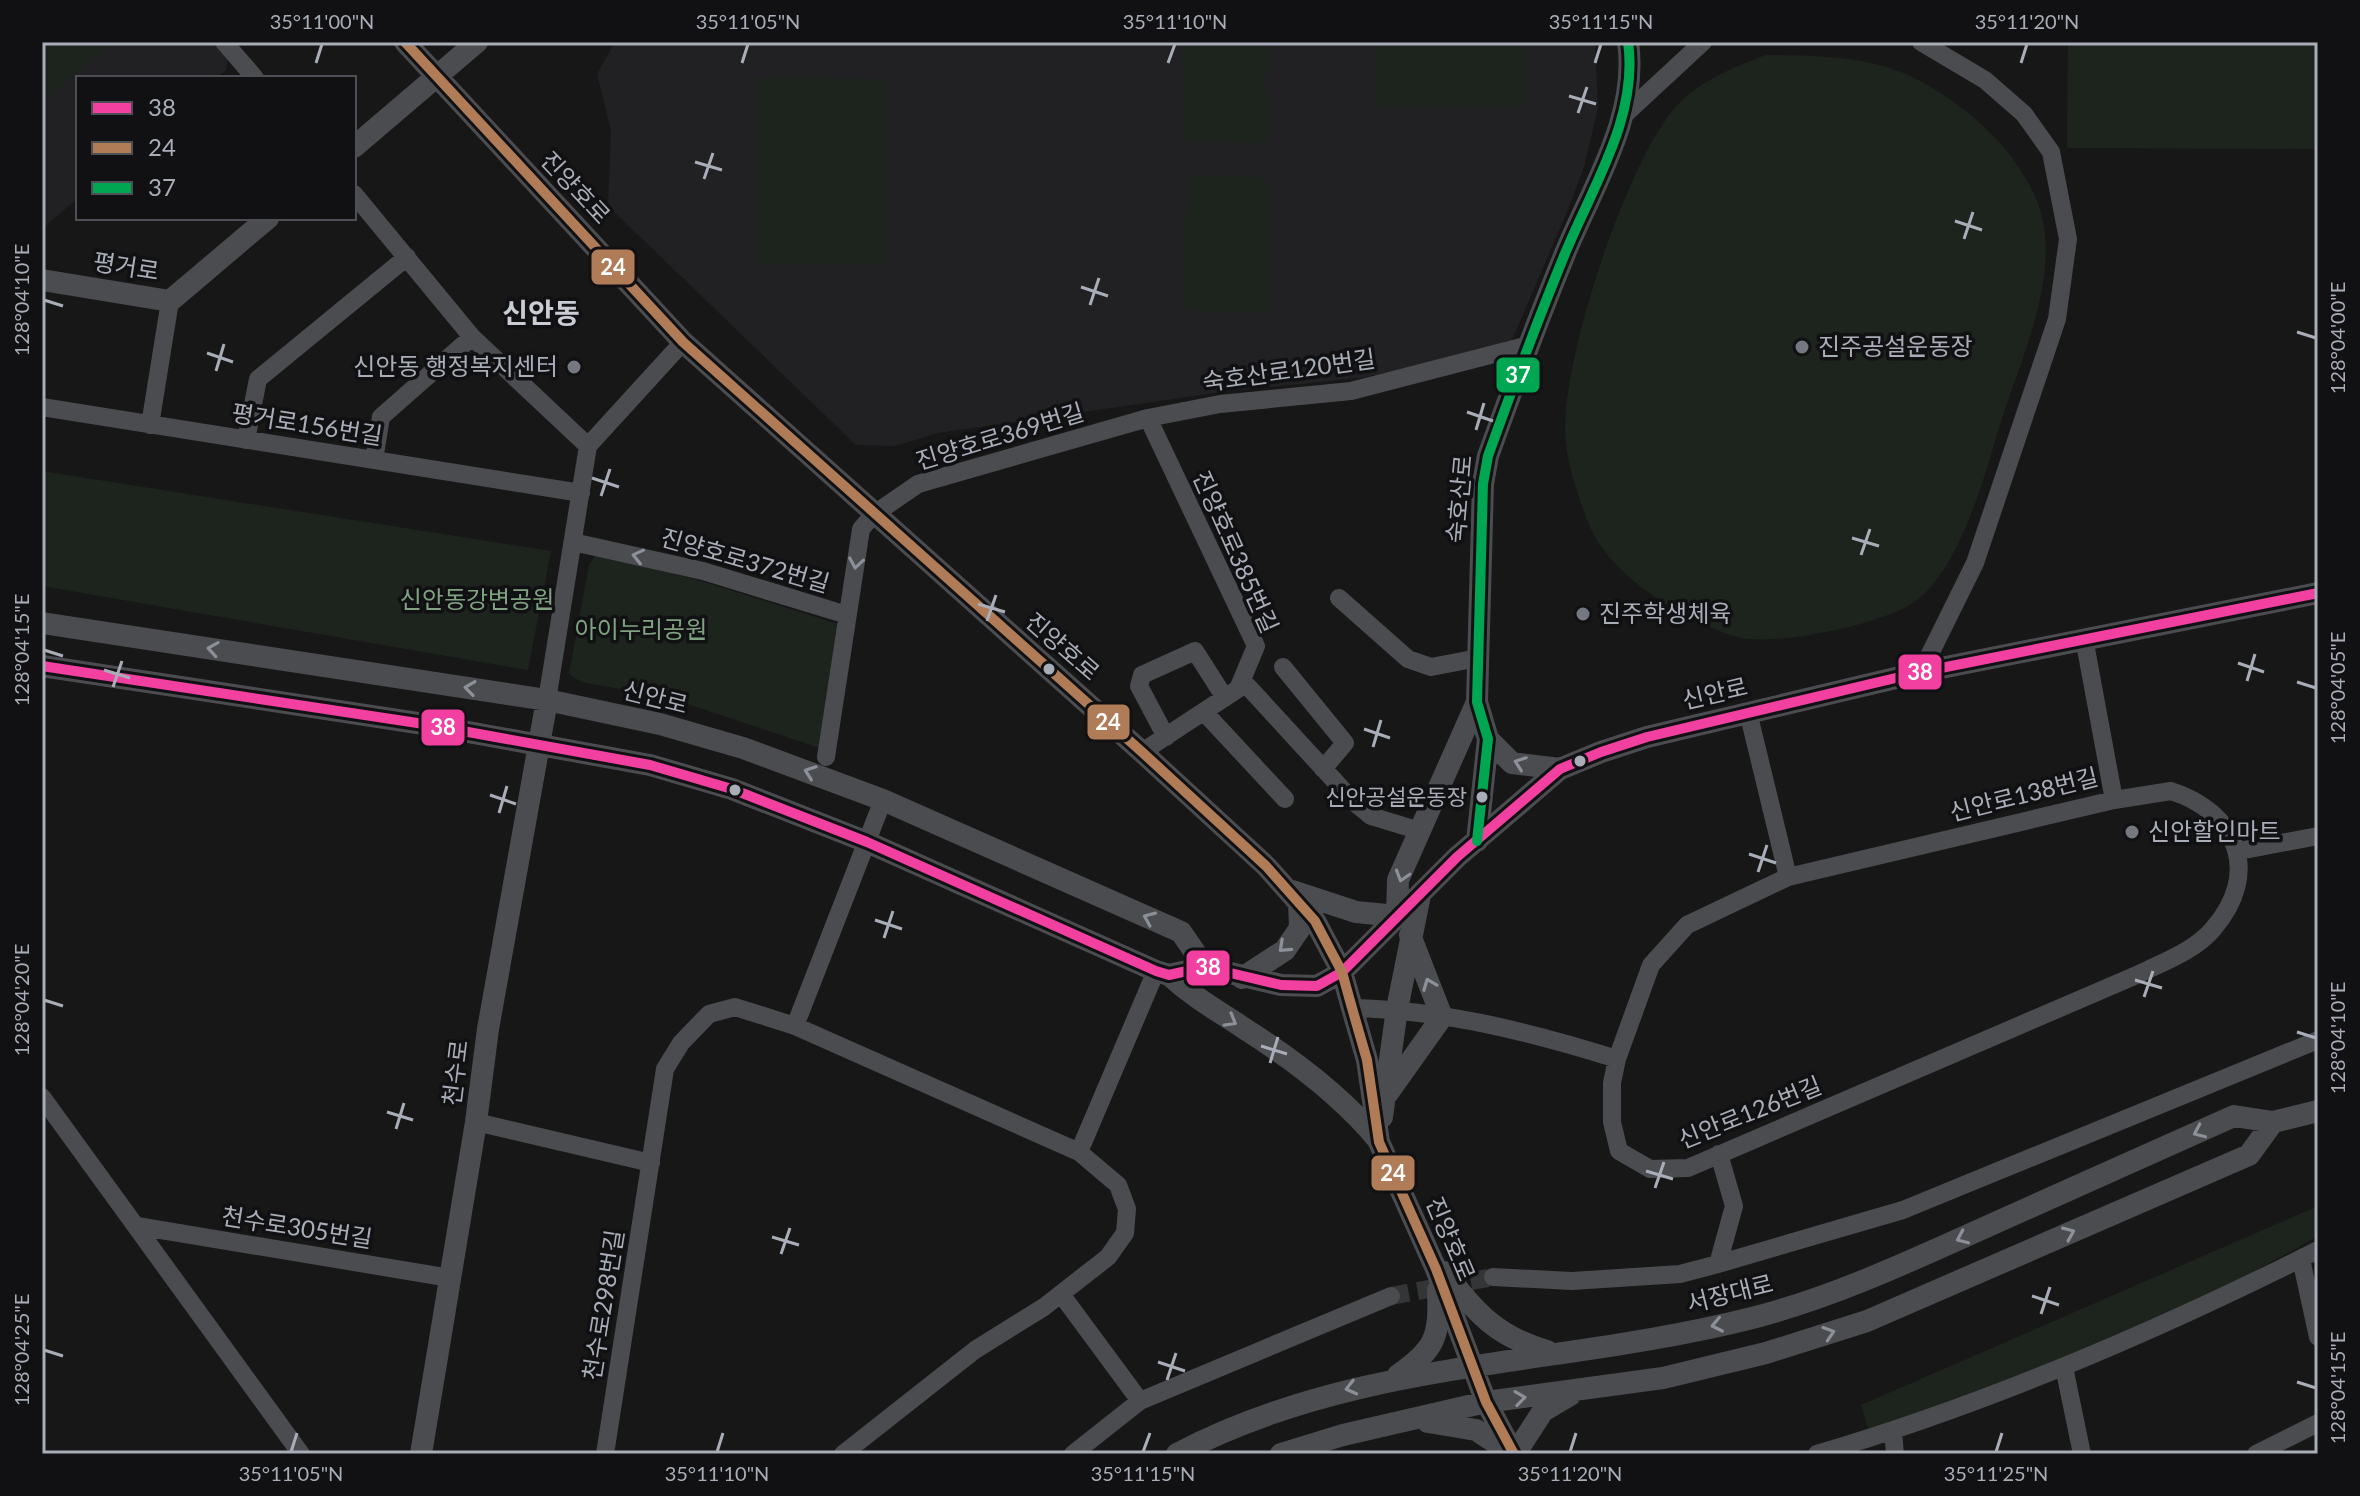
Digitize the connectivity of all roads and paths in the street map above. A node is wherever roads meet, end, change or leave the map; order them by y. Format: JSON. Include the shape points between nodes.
{"nodes":[{"id":1,"x":224,"y":42,"type":"edge"},
{"id":2,"x":405,"y":42,"type":"edge"},
{"id":3,"x":477,"y":42,"type":"edge"},
{"id":4,"x":1628,"y":42,"type":"edge"},
{"id":5,"x":1703,"y":42,"type":"edge"},
{"id":6,"x":1921,"y":42,"type":"edge"},
{"id":7,"x":253,"y":76,"type":"edge"},
{"id":8,"x":437,"y":79,"type":"junction"},
{"id":9,"x":1621,"y":118,"type":"junction"},
{"id":10,"x":356,"y":145,"type":"edge"},
{"id":11,"x":356,"y":196,"type":"edge"},
{"id":12,"x":266,"y":220,"type":"edge"},
{"id":13,"x":407,"y":257,"type":"junction"},
{"id":14,"x":42,"y":280,"type":"edge"},
{"id":15,"x":170,"y":301,"type":"junction"},
{"id":16,"x":472,"y":337,"type":"junction"},
{"id":17,"x":683,"y":342,"type":"junction"},
{"id":18,"x":1529,"y":345,"type":"junction"},
{"id":19,"x":42,"y":407,"type":"edge"},
{"id":20,"x":1148,"y":418,"type":"junction"},
{"id":21,"x":150,"y":425,"type":"junction"},
{"id":22,"x":246,"y":440,"type":"junction"},
{"id":23,"x":588,"y":446,"type":"junction"},
{"id":24,"x":374,"y":460,"type":"junction"},
{"id":25,"x":581,"y":493,"type":"junction"},
{"id":26,"x":873,"y":515,"type":"junction"},
{"id":27,"x":573,"y":542,"type":"junction"},
{"id":28,"x":2318,"y":593,"type":"edge"},
{"id":29,"x":1339,"y":598,"type":"dead end"},
{"id":30,"x":847,"y":615,"type":"junction"},
{"id":31,"x":42,"y":623,"type":"edge"},
{"id":32,"x":2084,"y":638,"type":"junction"},
{"id":33,"x":1478,"y":658,"type":"junction"},
{"id":34,"x":42,"y":667,"type":"edge"},
{"id":35,"x":1283,"y":667,"type":"dead end"},
{"id":36,"x":1921,"y":672,"type":"junction"},
{"id":37,"x":1242,"y":680,"type":"junction"},
{"id":38,"x":1225,"y":698,"type":"junction"},
{"id":39,"x":547,"y":700,"type":"junction"},
{"id":40,"x":1477,"y":702,"type":"junction"},
{"id":41,"x":1204,"y":712,"type":"junction"},
{"id":42,"x":1748,"y":712,"type":"junction"},
{"id":43,"x":1166,"y":737,"type":"junction"},
{"id":44,"x":1488,"y":739,"type":"junction"},
{"id":45,"x":540,"y":744,"type":"junction"},
{"id":46,"x":1142,"y":752,"type":"junction"},
{"id":47,"x":826,"y":757,"type":"dead end"},
{"id":48,"x":1323,"y":769,"type":"junction"},
{"id":49,"x":1560,"y":769,"type":"junction"},
{"id":50,"x":1285,"y":799,"type":"dead end"},
{"id":51,"x":883,"y":800,"type":"junction"},
{"id":52,"x":2114,"y":800,"type":"junction"},
{"id":53,"x":1420,"y":831,"type":"junction"},
{"id":54,"x":2318,"y":836,"type":"edge"},
{"id":55,"x":1477,"y":841,"type":"junction"},
{"id":56,"x":867,"y":842,"type":"junction"},
{"id":57,"x":2239,"y":851,"type":"junction"},
{"id":58,"x":1788,"y":877,"type":"junction"},
{"id":59,"x":1295,"y":896,"type":"junction"},
{"id":60,"x":1403,"y":925,"type":"junction"},
{"id":61,"x":1205,"y":967,"type":"junction"},
{"id":62,"x":1342,"y":972,"type":"junction"},
{"id":63,"x":1162,"y":973,"type":"junction"},
{"id":64,"x":1242,"y":978,"type":"junction"},
{"id":65,"x":1352,"y":1008,"type":"junction"},
{"id":66,"x":1397,"y":1009,"type":"junction"},
{"id":67,"x":1442,"y":1017,"type":"junction"},
{"id":68,"x":795,"y":1026,"type":"junction"},
{"id":69,"x":2318,"y":1040,"type":"edge"},
{"id":70,"x":1617,"y":1059,"type":"junction"},
{"id":71,"x":1385,"y":1098,"type":"junction"},
{"id":72,"x":43,"y":1100,"type":"edge"},
{"id":73,"x":2318,"y":1111,"type":"edge"},
{"id":74,"x":476,"y":1122,"type":"junction"},
{"id":75,"x":2273,"y":1122,"type":"junction"},
{"id":76,"x":1379,"y":1142,"type":"junction"},
{"id":77,"x":1079,"y":1152,"type":"junction"},
{"id":78,"x":1719,"y":1154,"type":"junction"},
{"id":79,"x":651,"y":1163,"type":"junction"},
{"id":80,"x":137,"y":1226,"type":"junction"},
{"id":81,"x":2318,"y":1250,"type":"edge"},
{"id":82,"x":2301,"y":1259,"type":"junction"},
{"id":83,"x":1434,"y":1262,"type":"junction"},
{"id":84,"x":1718,"y":1264,"type":"junction"},
{"id":85,"x":1493,"y":1277,"type":"tunnel mouth"},
{"id":86,"x":450,"y":1278,"type":"junction"},
{"id":87,"x":1061,"y":1294,"type":"junction"},
{"id":88,"x":1391,"y":1296,"type":"tunnel mouth"},
{"id":89,"x":2318,"y":1337,"type":"edge"},
{"id":90,"x":1551,"y":1352,"type":"junction"},
{"id":91,"x":1473,"y":1367,"type":"junction"},
{"id":92,"x":2064,"y":1367,"type":"junction"},
{"id":93,"x":1393,"y":1379,"type":"junction"},
{"id":94,"x":1580,"y":1389,"type":"junction"},
{"id":95,"x":1140,"y":1401,"type":"junction"},
{"id":96,"x":1486,"y":1402,"type":"junction"},
{"id":97,"x":1403,"y":1420,"type":"junction"},
{"id":98,"x":2318,"y":1423,"type":"edge"},
{"id":99,"x":1893,"y":1432,"type":"junction"},
{"id":100,"x":301,"y":1454,"type":"edge"},
{"id":101,"x":421,"y":1454,"type":"edge"},
{"id":102,"x":605,"y":1454,"type":"edge"},
{"id":103,"x":843,"y":1454,"type":"edge"},
{"id":104,"x":1073,"y":1454,"type":"edge"},
{"id":105,"x":1177,"y":1454,"type":"edge"},
{"id":106,"x":1281,"y":1454,"type":"edge"},
{"id":107,"x":1514,"y":1454,"type":"edge"},
{"id":108,"x":1817,"y":1454,"type":"edge"},
{"id":109,"x":1895,"y":1454,"type":"edge"},
{"id":110,"x":2082,"y":1454,"type":"edge"},
{"id":111,"x":2256,"y":1454,"type":"edge"}],
"edges":[{"from":1,"to":7,"type":"street"},
{"from":2,"to":8,"type":"street","name":"진양호로"},
{"from":3,"to":8,"type":"street"},
{"from":4,"to":9,"type":"street","name":"숙호산로","via":[[1631,81]]},
{"from":5,"to":9,"type":"street"},
{"from":6,"to":36,"type":"street","via":[[1985,80],[2024,114],[2051,152],[2068,239],[2057,319],[1975,563]]},
{"from":8,"to":10,"type":"street"},
{"from":8,"to":17,"type":"street","name":"진양호로"},
{"from":9,"to":18,"type":"street","name":"숙호산로"},
{"from":11,"to":13,"type":"street"},
{"from":12,"to":15,"type":"street","name":"평거로"},
{"from":13,"to":16,"type":"street"},
{"from":13,"to":22,"type":"street","via":[[258,379]]},
{"from":14,"to":15,"type":"street","name":"평거로"},
{"from":15,"to":21,"type":"street"},
{"from":16,"to":23,"type":"street"},
{"from":16,"to":24,"type":"street","via":[[381,417]]},
{"from":17,"to":23,"type":"street"},
{"from":17,"to":26,"type":"street","name":"진양호로"},
{"from":18,"to":20,"type":"street","name":"숙호산로120번길","via":[[1351,391],[1220,404]]},
{"from":18,"to":33,"type":"street","name":"숙호산로","via":[[1488,456],[1483,484]]},
{"from":19,"to":21,"type":"street","name":"평거로156번길"},
{"from":20,"to":26,"type":"street","name":"진양호로369번길","via":[[918,484]]},
{"from":20,"to":37,"type":"street","name":"진양호로385번길","via":[[1256,646]]},
{"from":21,"to":22,"type":"street","name":"평거로156번길"},
{"from":22,"to":24,"type":"street","name":"평거로156번길"},
{"from":23,"to":25,"type":"street"},
{"from":24,"to":25,"type":"street","name":"평거로156번길"},
{"from":25,"to":27,"type":"street"},
{"from":26,"to":30,"type":"street","name":"진양호로372번길","one_way":true,"via":[[861,529]]},
{"from":26,"to":46,"type":"street","name":"진양호로"},
{"from":30,"to":27,"type":"street","name":"진양호로372번길","one_way":true,"via":[[703,571]]},
{"from":27,"to":39,"type":"street"},
{"from":28,"to":32,"type":"street","name":"신안로"},
{"from":29,"to":33,"type":"street","via":[[1408,659],[1431,667]]},
{"from":30,"to":47,"type":"street"},
{"from":39,"to":31,"type":"street","name":"신안로","one_way":true},
{"from":32,"to":36,"type":"street","name":"신안로"},
{"from":32,"to":52,"type":"street","name":"신안로138번길"},
{"from":33,"to":40,"type":"street","name":"숙호산로"},
{"from":34,"to":45,"type":"street"},
{"from":35,"to":48,"type":"street","via":[[1345,743]]},
{"from":36,"to":42,"type":"street","name":"신안로"},
{"from":37,"to":38,"type":"street","name":"진양호로385번길"},
{"from":37,"to":48,"type":"street"},
{"from":38,"to":41,"type":"street","name":"진양호로385번길"},
{"from":38,"to":43,"type":"street","via":[[1195,651],[1142,675],[1139,686]]},
{"from":39,"to":45,"type":"street","name":"천수로"},
{"from":51,"to":39,"type":"street","name":"신안로","one_way":true,"via":[[743,748]]},
{"from":40,"to":44,"type":"street","name":"숙호산로"},
{"from":40,"to":53,"type":"street"},
{"from":41,"to":43,"type":"street","name":"진양호로385번길"},
{"from":41,"to":50,"type":"street"},
{"from":42,"to":49,"type":"street","name":"신안로","via":[[1647,737]]},
{"from":42,"to":58,"type":"street"},
{"from":43,"to":46,"type":"street","name":"진양호로385번길"},
{"from":49,"to":44,"type":"street","one_way":true,"via":[[1512,763]]},
{"from":44,"to":55,"type":"street","name":"숙호산로"},
{"from":45,"to":56,"type":"street","via":[[650,765],[732,789]]},
{"from":45,"to":74,"type":"street","name":"천수로"},
{"from":46,"to":59,"type":"street","name":"진양호로"},
{"from":48,"to":53,"type":"street","via":[[1371,816]]},
{"from":49,"to":55,"type":"street","name":"신안로"},
{"from":51,"to":56,"type":"street"},
{"from":61,"to":51,"type":"street","name":"신안로","one_way":true,"via":[[1181,932]]},
{"from":52,"to":57,"type":"street","via":[[2171,791],[2196,799],[2224,821]]},
{"from":52,"to":58,"type":"street","name":"신안로138번길"},
{"from":53,"to":60,"type":"street","one_way":true,"via":[[1398,880]]},
{"from":54,"to":57,"type":"street"},
{"from":55,"to":60,"type":"street","name":"신안로","via":[[1420,894]]},
{"from":56,"to":63,"type":"street"},
{"from":56,"to":68,"type":"street"},
{"from":57,"to":78,"type":"street","name":"신안로126번길","via":[[2238,878],[2228,909],[2212,932],[2192,946],[2139,974]]},
{"from":58,"to":70,"type":"street","name":"신안로126번길","via":[[1687,925],[1651,965]]},
{"from":59,"to":60,"type":"street"},
{"from":59,"to":62,"type":"street","name":"진양호로"},
{"from":59,"to":64,"type":"street","one_way":true,"via":[[1300,928],[1285,950]]},
{"from":60,"to":62,"type":"street"},
{"from":60,"to":66,"type":"street"},
{"from":67,"to":60,"type":"street","one_way":true},
{"from":61,"to":63,"type":"street"},
{"from":61,"to":64,"type":"street"},
{"from":62,"to":64,"type":"street","via":[[1317,986]]},
{"from":62,"to":65,"type":"street","name":"진양호로"},
{"from":63,"to":76,"type":"street","one_way":true,"via":[[1293,1062],[1355,1112]]},
{"from":63,"to":77,"type":"street"},
{"from":65,"to":66,"type":"street"},
{"from":65,"to":76,"type":"street","name":"진양호로","via":[[1367,1060]]},
{"from":66,"to":67,"type":"street"},
{"from":66,"to":71,"type":"street"},
{"from":67,"to":70,"type":"street","via":[[1549,1037]]},
{"from":67,"to":71,"type":"street"},
{"from":68,"to":77,"type":"street","name":"천수로298번길"},
{"from":68,"to":79,"type":"street","name":"천수로298번길","via":[[735,1007],[709,1014],[665,1069]]},
{"from":69,"to":84,"type":"street","name":"진양호로","via":[[1903,1210]]},
{"from":70,"to":78,"type":"street","name":"신안로126번길","via":[[1612,1122],[1619,1151],[1650,1169],[1688,1168]]},
{"from":71,"to":76,"type":"street"},
{"from":72,"to":80,"type":"street"},
{"from":73,"to":75,"type":"street","name":"서장대로"},
{"from":74,"to":79,"type":"street"},
{"from":74,"to":86,"type":"street","name":"천수로"},
{"from":75,"to":90,"type":"street","name":"서장대로","one_way":true,"via":[[2234,1116],[1840,1291],[1670,1335]]},
{"from":94,"to":75,"type":"street","one_way":true,"via":[[1663,1378],[1867,1321],[2249,1155]]},
{"from":76,"to":83,"type":"street","name":"진양호로"},
{"from":77,"to":87,"type":"street","name":"천수로298번길","via":[[1118,1185],[1127,1209],[1125,1233],[1108,1257]]},
{"from":78,"to":84,"type":"street","via":[[1734,1206]]},
{"from":79,"to":102,"type":"street","name":"천수로298번길"},
{"from":80,"to":86,"type":"street","name":"천수로305번길"},
{"from":80,"to":100,"type":"street"},
{"from":81,"to":82,"type":"street"},
{"from":82,"to":89,"type":"street"},
{"from":82,"to":92,"type":"street"},
{"from":83,"to":90,"type":"street","via":[[1489,1325],[1515,1342]]},
{"from":83,"to":91,"type":"street","name":"진양호로"},
{"from":83,"to":93,"type":"street","via":[[1439,1321],[1435,1338],[1424,1357]]},
{"from":84,"to":85,"type":"street","name":"진양호로","via":[[1680,1274],[1587,1280]]},
{"from":86,"to":101,"type":"street","name":"천수로"},
{"from":87,"to":95,"type":"street"},
{"from":87,"to":103,"type":"street","via":[[975,1350]]},
{"from":88,"to":95,"type":"street"},
{"from":90,"to":91,"type":"street","name":"서장대로"},
{"from":91,"to":93,"type":"street","name":"서장대로"},
{"from":91,"to":96,"type":"street","name":"진양호로"},
{"from":92,"to":99,"type":"street"},
{"from":92,"to":110,"type":"street"},
{"from":93,"to":105,"type":"street","name":"서장대로","one_way":true,"via":[[1286,1407]]},
{"from":96,"to":94,"type":"street","one_way":true},
{"from":94,"to":107,"type":"street","via":[[1543,1411]]},
{"from":95,"to":104,"type":"street"},
{"from":96,"to":97,"type":"street"},
{"from":96,"to":107,"type":"street","name":"진양호로"},
{"from":97,"to":106,"type":"street"},
{"from":97,"to":107,"type":"street","via":[[1476,1430]]},
{"from":98,"to":111,"type":"street"},
{"from":99,"to":108,"type":"street"},
{"from":99,"to":109,"type":"street"}]}
